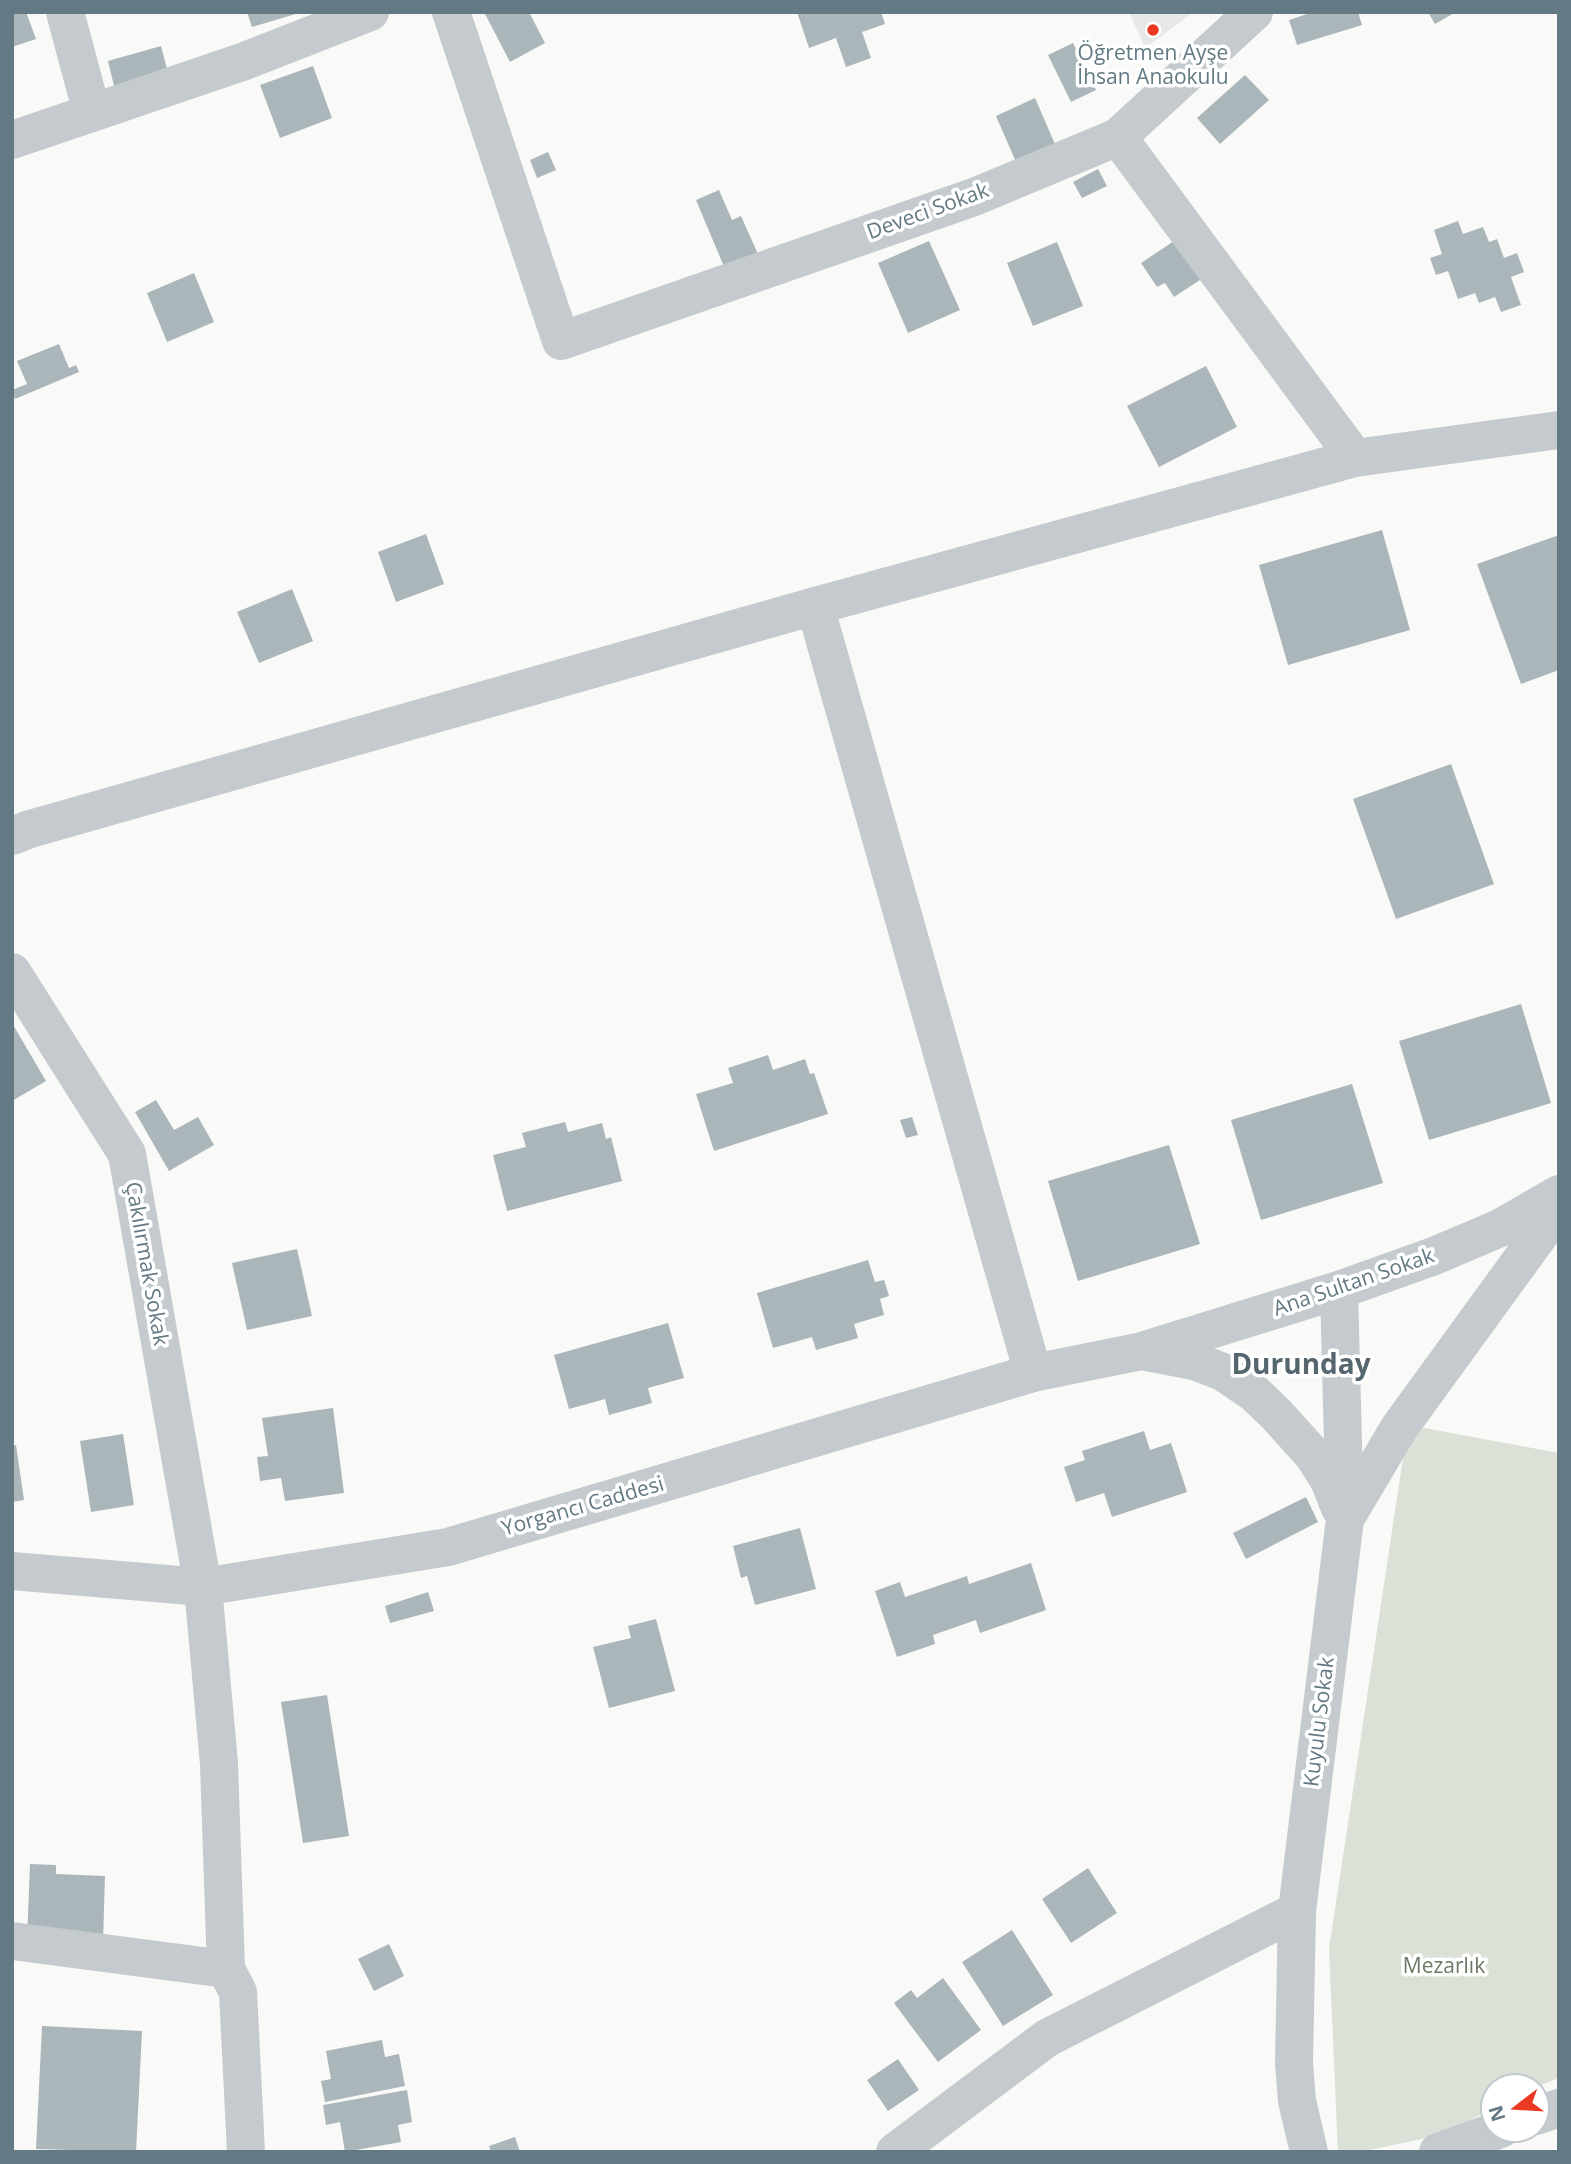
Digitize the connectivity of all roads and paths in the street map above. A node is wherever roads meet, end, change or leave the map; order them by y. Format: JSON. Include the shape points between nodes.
{"nodes":[{"id":1,"x":65,"y":12,"type":"edge"},
{"id":2,"x":370,"y":12,"type":"edge"},
{"id":3,"x":451,"y":12,"type":"edge"},
{"id":4,"x":1254,"y":12,"type":"edge"},
{"id":5,"x":92,"y":113,"type":"junction"},
{"id":6,"x":1118,"y":137,"type":"junction"},
{"id":7,"x":12,"y":140,"type":"edge"},
{"id":8,"x":1559,"y":430,"type":"edge"},
{"id":9,"x":1355,"y":458,"type":"junction"},
{"id":10,"x":815,"y":606,"type":"junction"},
{"id":11,"x":12,"y":836,"type":"edge"},
{"id":12,"x":12,"y":972,"type":"edge"},
{"id":13,"x":1559,"y":1194,"type":"edge"},
{"id":14,"x":1559,"y":1208,"type":"edge"},
{"id":15,"x":1339,"y":1290,"type":"junction"},
{"id":16,"x":1142,"y":1351,"type":"junction"},
{"id":17,"x":1033,"y":1373,"type":"junction"},
{"id":18,"x":1345,"y":1519,"type":"junction"},
{"id":19,"x":12,"y":1571,"type":"edge"},
{"id":20,"x":203,"y":1587,"type":"junction"},
{"id":21,"x":1297,"y":1911,"type":"junction"},
{"id":22,"x":12,"y":1941,"type":"edge"},
{"id":23,"x":226,"y":1969,"type":"junction"},
{"id":24,"x":1480,"y":2137,"type":"edge"},
{"id":25,"x":246,"y":2152,"type":"edge"},
{"id":26,"x":895,"y":2152,"type":"edge"},
{"id":27,"x":1309,"y":2152,"type":"edge"},
{"id":28,"x":1438,"y":2152,"type":"edge"}],
"edges":[{"from":1,"to":5,"type":"street"},
{"from":2,"to":5,"type":"street"},
{"from":3,"to":6,"type":"street","name":"Deveci Sokak","via":[[561,341],[974,197]]},
{"from":4,"to":6,"type":"street","name":"Deveci Sokak"},
{"from":5,"to":7,"type":"street"},
{"from":6,"to":9,"type":"street"},
{"from":8,"to":9,"type":"street"},
{"from":9,"to":10,"type":"street"},
{"from":10,"to":11,"type":"street"},
{"from":10,"to":17,"type":"street"},
{"from":12,"to":20,"type":"street","name":"Çakılırmak Sokak","via":[[127,1154]]},
{"from":13,"to":15,"type":"street","name":"Ana Sultan Sokak","via":[[1500,1228]]},
{"from":14,"to":18,"type":"street","via":[[1399,1428]]},
{"from":15,"to":16,"type":"street","name":"Ana Sultan Sokak"},
{"from":15,"to":18,"type":"street","name":"Kuyulu Sokak"},
{"from":16,"to":17,"type":"street","name":"Yorgancı Caddesi"},
{"from":16,"to":18,"type":"street","via":[[1223,1372],[1254,1393],[1313,1455]]},
{"from":17,"to":20,"type":"street","name":"Yorgancı Caddesi","via":[[448,1547]]},
{"from":18,"to":21,"type":"street","name":"Kuyulu Sokak"},
{"from":19,"to":20,"type":"street","name":"Yorgancı Caddesi"},
{"from":20,"to":23,"type":"street","name":"Çakılırmak Sokak","via":[[219,1763]]},
{"from":21,"to":26,"type":"street","via":[[1047,2038]]},
{"from":21,"to":27,"type":"street","name":"Kuyulu Sokak","via":[[1294,2063]]},
{"from":22,"to":23,"type":"street"},
{"from":23,"to":25,"type":"street","name":"Çakılırmak Sokak","via":[[238,1992]]},
{"from":24,"to":28,"type":"street"}]}
